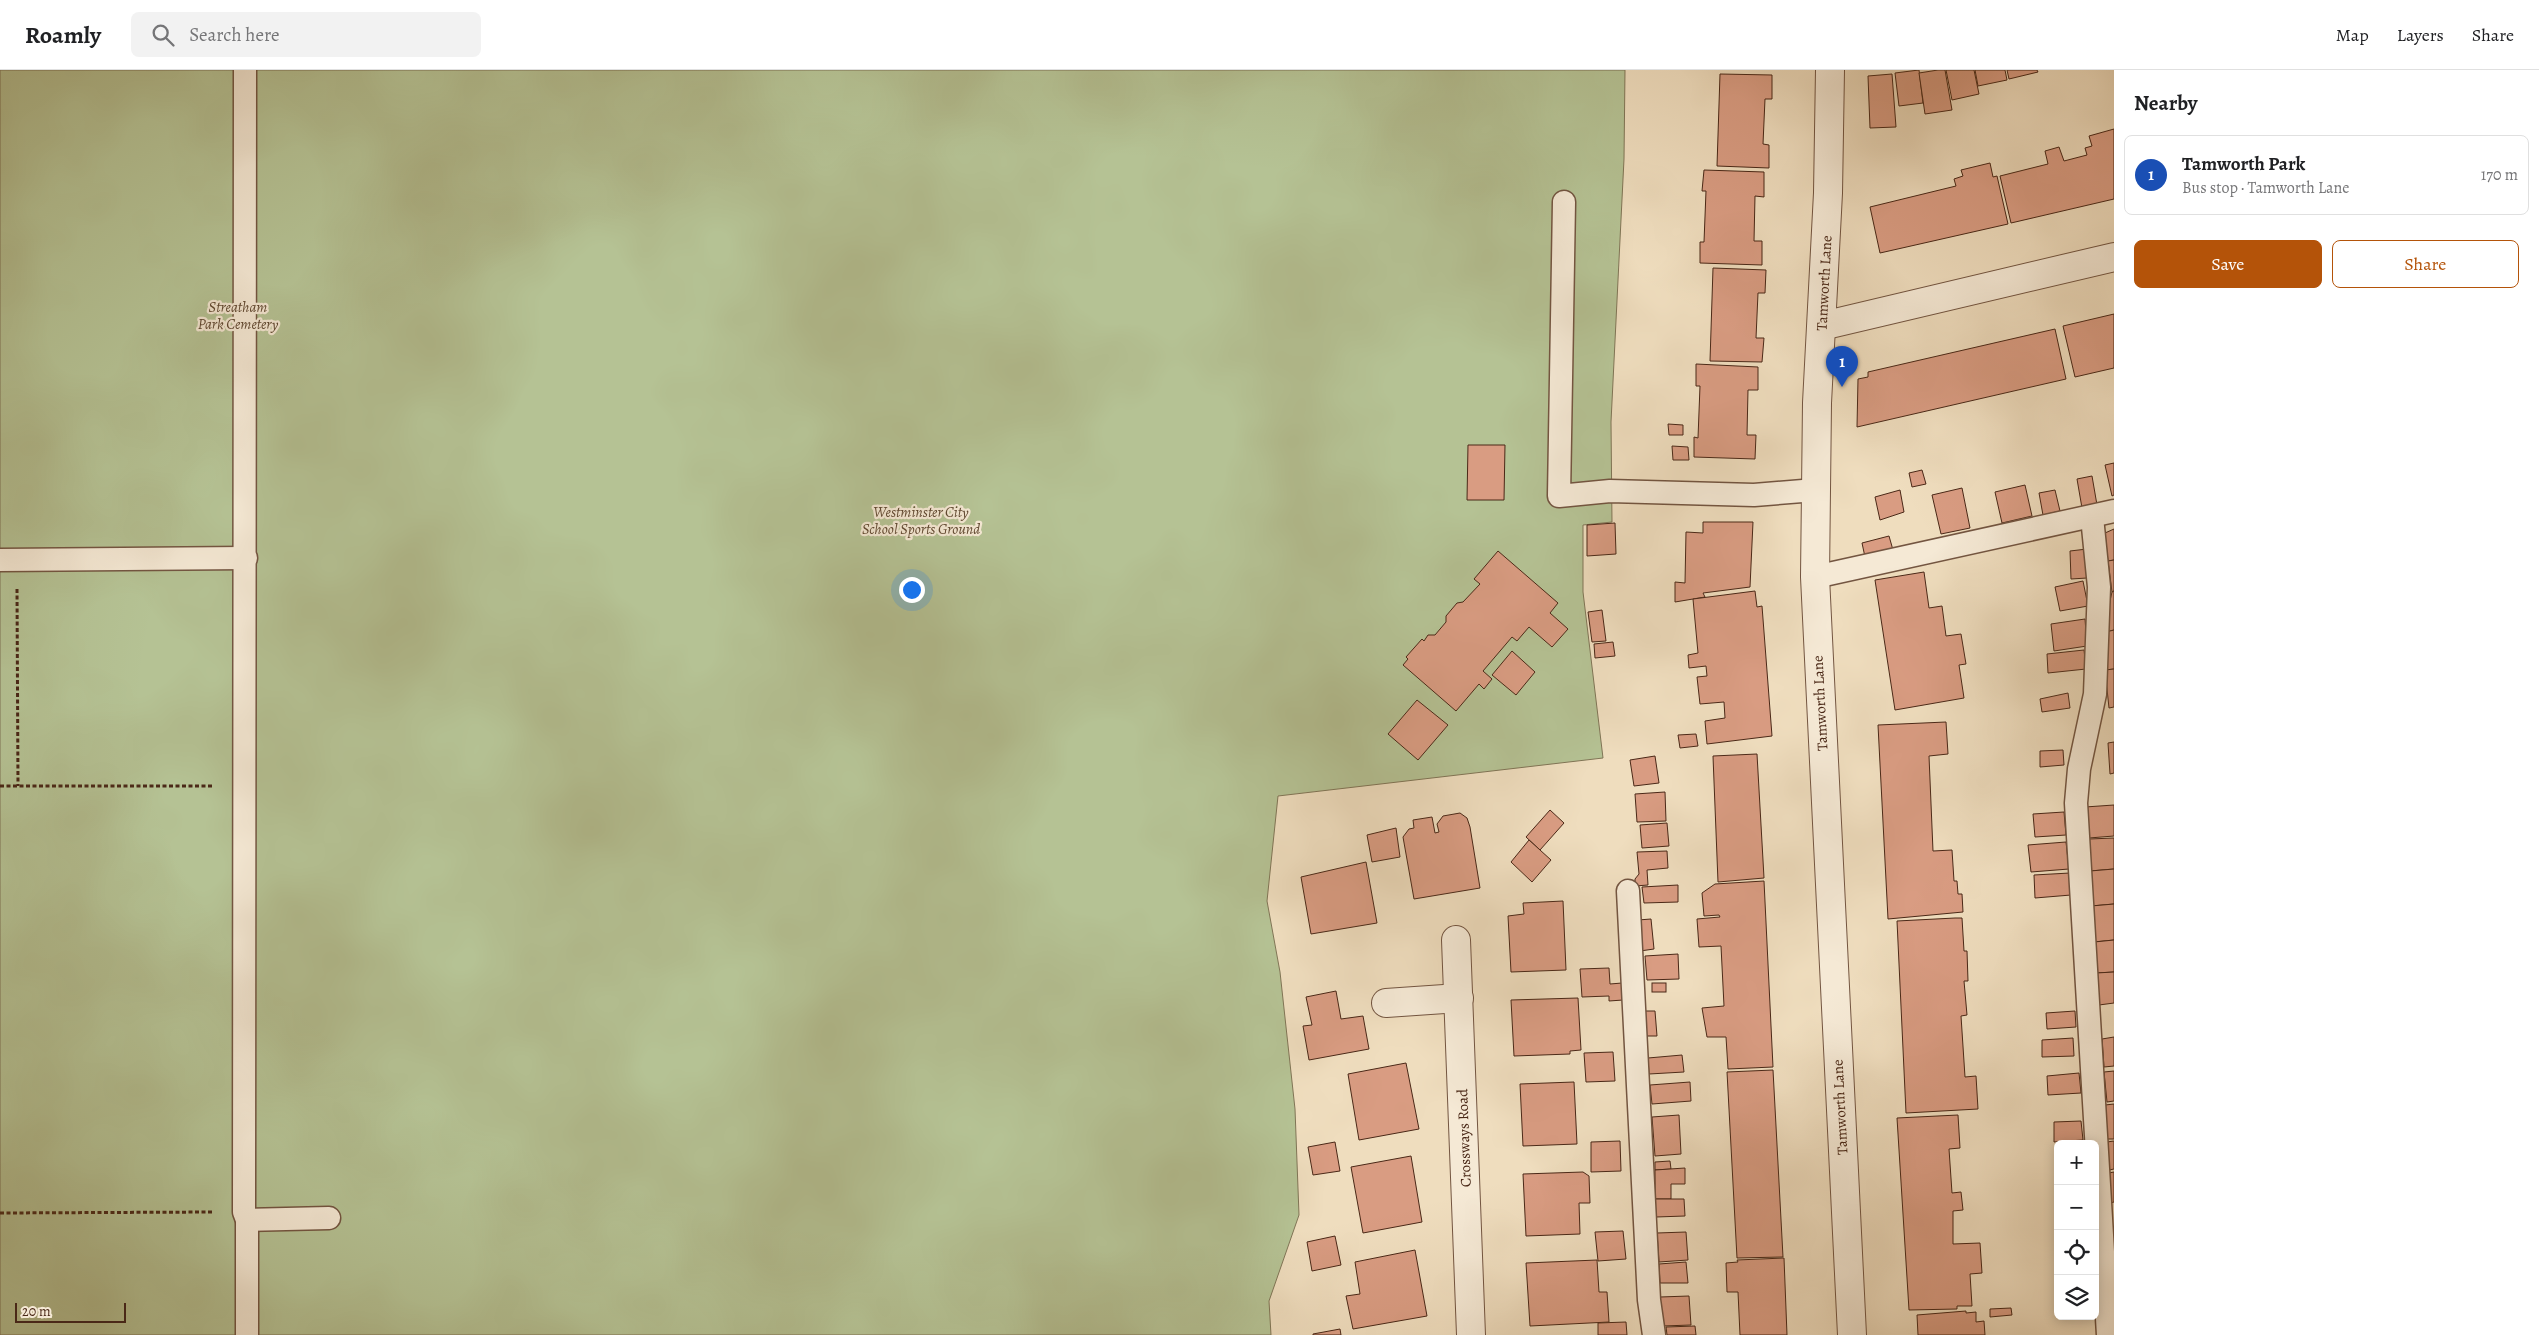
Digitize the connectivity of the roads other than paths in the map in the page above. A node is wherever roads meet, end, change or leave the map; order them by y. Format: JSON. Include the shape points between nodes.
{"nodes":[{"id":1,"x":245,"y":70,"type":"edge"},
{"id":2,"x":1835,"y":71,"type":"edge"},
{"id":3,"x":1564,"y":202,"type":"dead end"},
{"id":4,"x":2114,"y":258,"type":"edge"},
{"id":5,"x":1822,"y":326,"type":"junction"},
{"id":6,"x":1815,"y":490,"type":"junction"},
{"id":7,"x":2114,"y":511,"type":"edge"},
{"id":8,"x":2092,"y":517,"type":"junction"},
{"id":9,"x":246,"y":558,"type":"junction"},
{"id":10,"x":8,"y":560,"type":"edge"},
{"id":11,"x":1814,"y":577,"type":"junction"},
{"id":12,"x":1628,"y":891,"type":"dead end"},
{"id":13,"x":1456,"y":940,"type":"dead end"},
{"id":14,"x":1459,"y":998,"type":"junction"},
{"id":15,"x":1386,"y":1003,"type":"dead end"},
{"id":16,"x":245,"y":1216,"type":"junction"},
{"id":17,"x":329,"y":1218,"type":"dead end"},
{"id":18,"x":248,"y":1335,"type":"edge"},
{"id":19,"x":1471,"y":1335,"type":"edge"},
{"id":20,"x":1654,"y":1335,"type":"edge"},
{"id":21,"x":1852,"y":1335,"type":"edge"},
{"id":22,"x":2108,"y":1335,"type":"edge"}],
"edges":[{"from":1,"to":9,"type":"lane"},
{"from":2,"to":5,"type":"street","name":"Tamworth Lane"},
{"from":3,"to":6,"type":"lane","via":[[1559,496],[1610,491],[1754,495]]},
{"from":4,"to":5,"type":"street"},
{"from":5,"to":6,"type":"street","name":"Tamworth Lane"},
{"from":6,"to":11,"type":"street","name":"Tamworth Lane"},
{"from":7,"to":8,"type":"lane"},
{"from":8,"to":11,"type":"lane"},
{"from":8,"to":22,"type":"lane","via":[[2099,586],[2095,694],[2079,769],[2076,803]]},
{"from":9,"to":10,"type":"lane"},
{"from":9,"to":16,"type":"lane"},
{"from":11,"to":21,"type":"street","name":"Tamworth Lane"},
{"from":12,"to":20,"type":"lane","via":[[1649,1300]]},
{"from":13,"to":14,"type":"street","name":"Crossways Road"},
{"from":14,"to":15,"type":"street"},
{"from":14,"to":19,"type":"street","name":"Crossways Road"},
{"from":16,"to":17,"type":"lane"},
{"from":16,"to":18,"type":"lane"}]}
